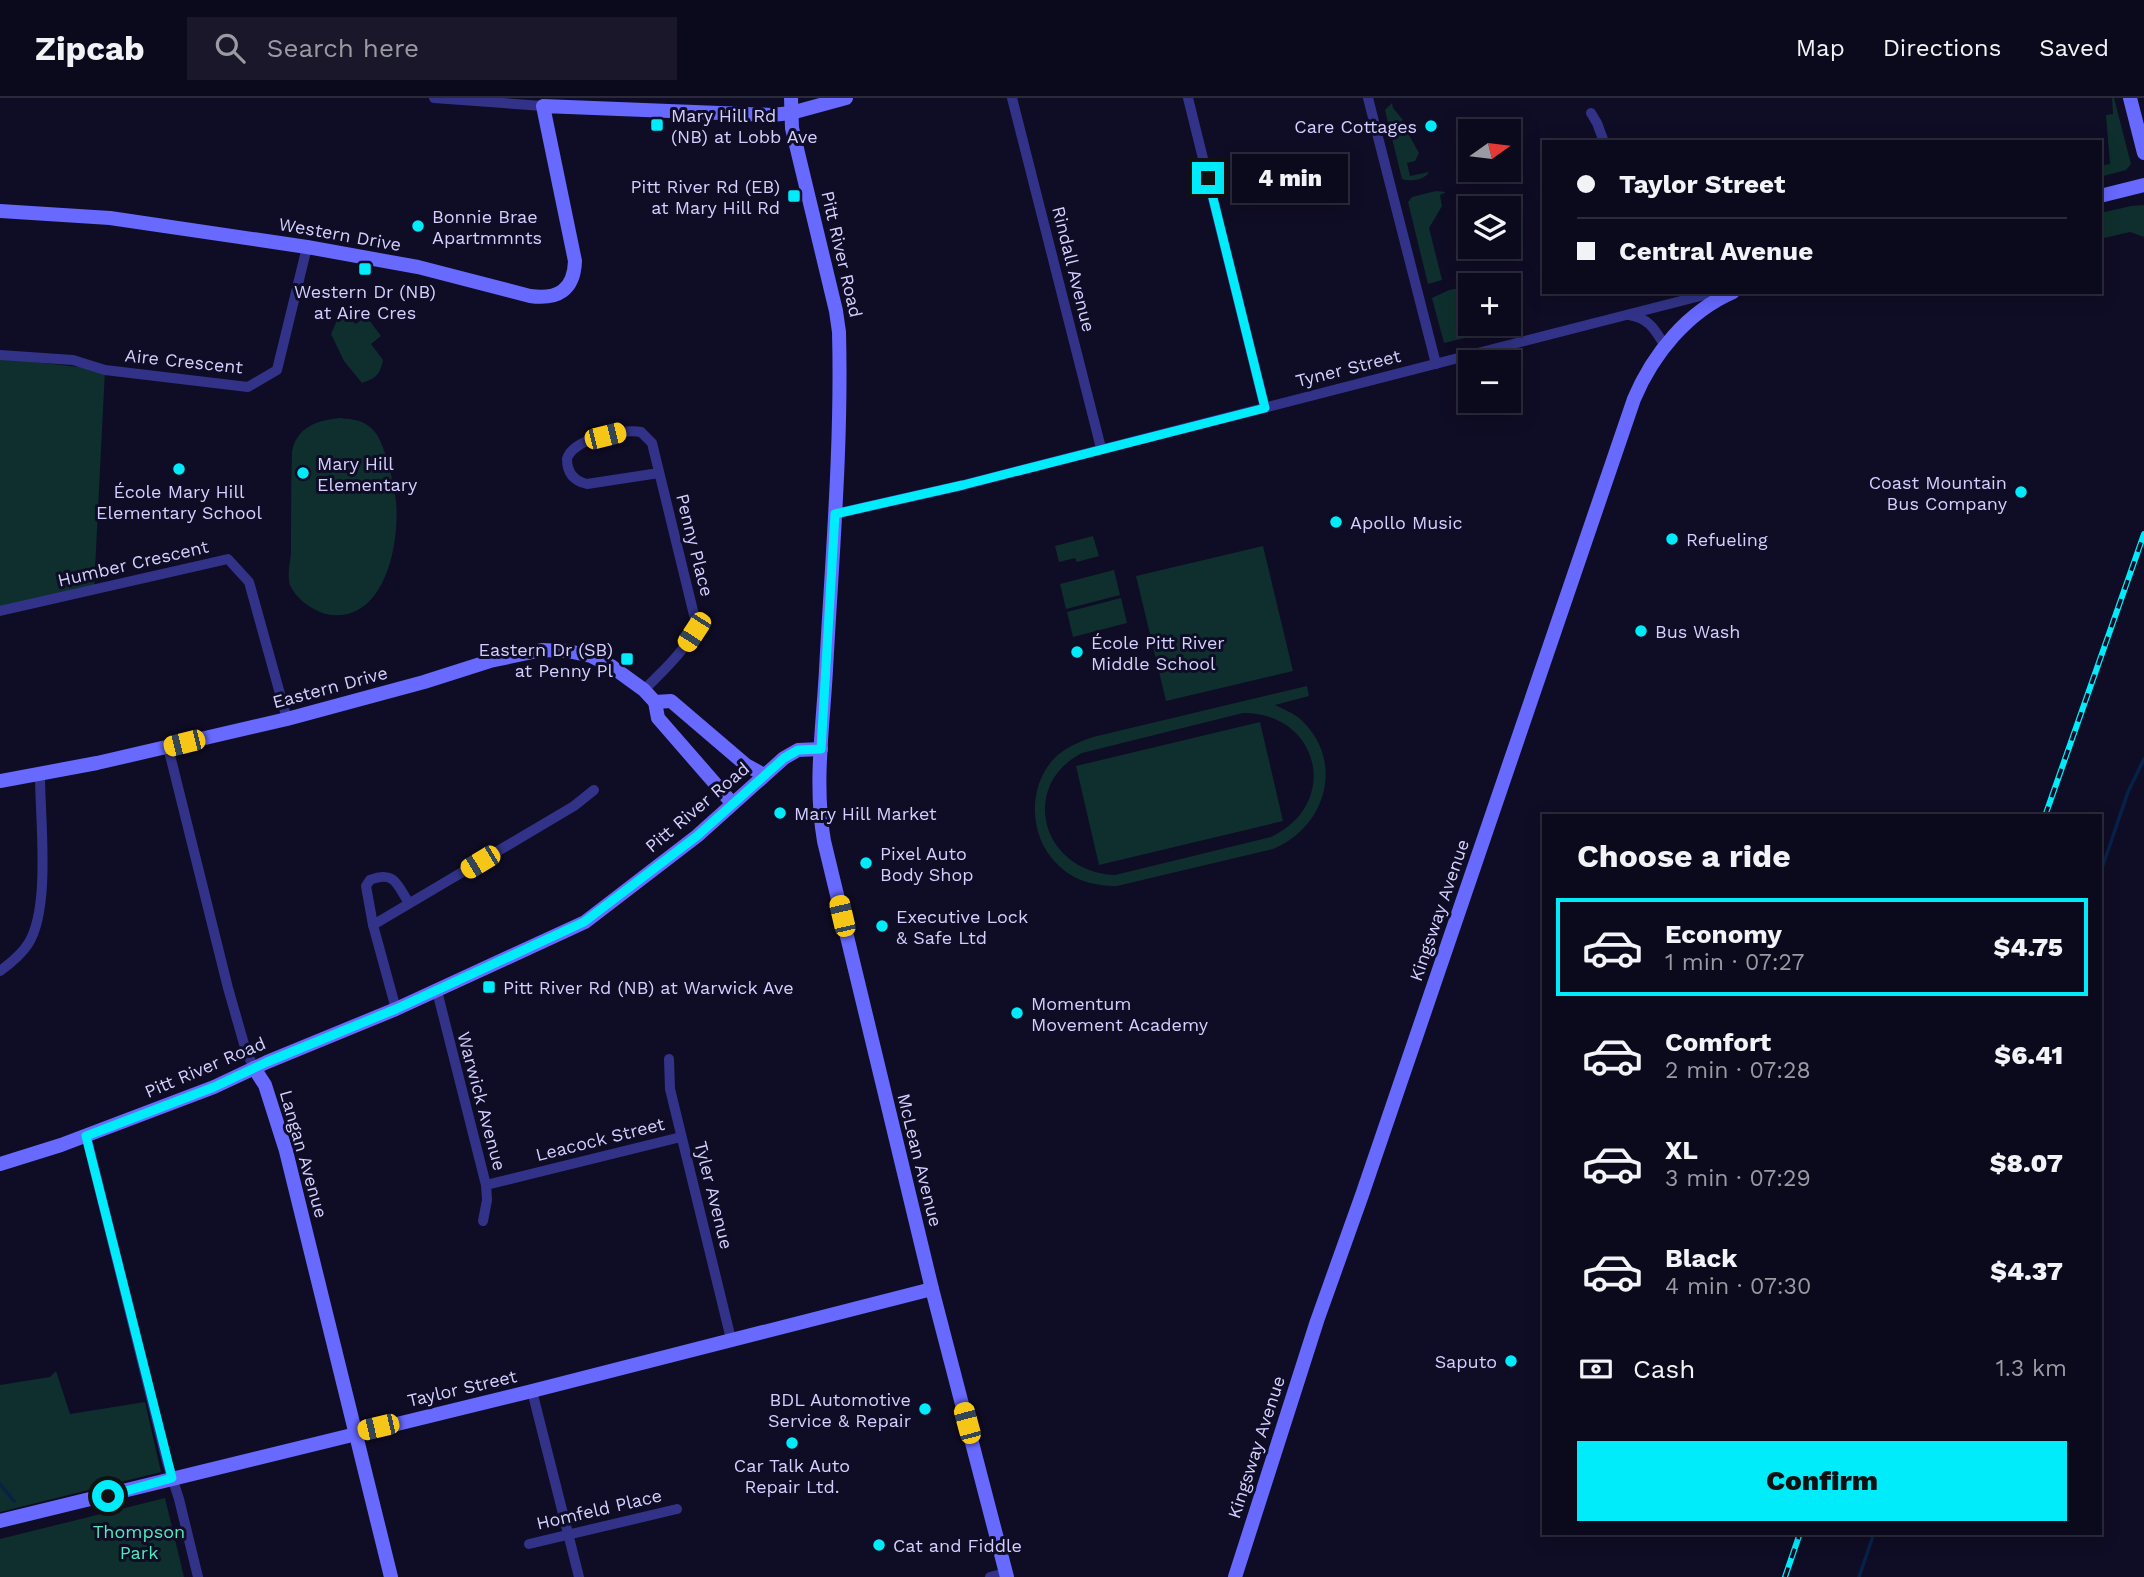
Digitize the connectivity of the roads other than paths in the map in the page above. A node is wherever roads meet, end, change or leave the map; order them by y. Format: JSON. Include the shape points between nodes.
{"nodes":[{"id":1,"x":434,"y":98,"type":"edge"},
{"id":2,"x":846,"y":98,"type":"edge"},
{"id":3,"x":1012,"y":98,"type":"edge"},
{"id":4,"x":1188,"y":98,"type":"edge"},
{"id":5,"x":1368,"y":98,"type":"edge"},
{"id":6,"x":2130,"y":98,"type":"edge"},
{"id":7,"x":641,"y":104,"type":"edge"},
{"id":8,"x":791,"y":105,"type":"edge"},
{"id":9,"x":543,"y":106,"type":"junction"},
{"id":10,"x":1591,"y":113,"type":"dead end"},
{"id":11,"x":1603,"y":140,"type":"edge"},
{"id":12,"x":2144,"y":153,"type":"edge"},
{"id":13,"x":2144,"y":185,"type":"edge"},
{"id":14,"x":2102,"y":196,"type":"edge"},
{"id":15,"x":0,"y":211,"type":"edge"},
{"id":16,"x":307,"y":247,"type":"junction"},
{"id":17,"x":1708,"y":294,"type":"edge"},
{"id":18,"x":1729,"y":294,"type":"edge"},
{"id":19,"x":1626,"y":315,"type":"junction"},
{"id":20,"x":1665,"y":346,"type":"junction"},
{"id":21,"x":0,"y":355,"type":"edge"},
{"id":22,"x":1436,"y":364,"type":"junction"},
{"id":23,"x":1265,"y":408,"type":"junction"},
{"id":24,"x":1101,"y":448,"type":"junction"},
{"id":25,"x":659,"y":473,"type":"junction"},
{"id":26,"x":835,"y":514,"type":"junction"},
{"id":27,"x":0,"y":611,"type":"edge"},
{"id":28,"x":643,"y":690,"type":"junction"},
{"id":29,"x":654,"y":702,"type":"junction"},
{"id":30,"x":287,"y":719,"type":"junction"},
{"id":31,"x":168,"y":747,"type":"junction"},
{"id":32,"x":821,"y":749,"type":"junction"},
{"id":33,"x":40,"y":775,"type":"junction"},
{"id":34,"x":764,"y":775,"type":"junction"},
{"id":35,"x":0,"y":781,"type":"edge"},
{"id":36,"x":594,"y":790,"type":"dead end"},
{"id":37,"x":732,"y":803,"type":"junction"},
{"id":38,"x":409,"y":903,"type":"junction"},
{"id":39,"x":373,"y":925,"type":"junction"},
{"id":40,"x":0,"y":971,"type":"edge"},
{"id":41,"x":437,"y":991,"type":"junction"},
{"id":42,"x":396,"y":1009,"type":"junction"},
{"id":43,"x":669,"y":1059,"type":"dead end"},
{"id":44,"x":254,"y":1068,"type":"junction"},
{"id":45,"x":86,"y":1136,"type":"junction"},
{"id":46,"x":681,"y":1136,"type":"junction"},
{"id":47,"x":0,"y":1164,"type":"edge"},
{"id":48,"x":486,"y":1185,"type":"junction"},
{"id":49,"x":483,"y":1221,"type":"dead end"},
{"id":50,"x":932,"y":1289,"type":"junction"},
{"id":51,"x":730,"y":1339,"type":"junction"},
{"id":52,"x":532,"y":1391,"type":"junction"},
{"id":53,"x":356,"y":1433,"type":"junction"},
{"id":54,"x":172,"y":1478,"type":"junction"},
{"id":55,"x":677,"y":1509,"type":"dead end"},
{"id":56,"x":0,"y":1521,"type":"edge"},
{"id":57,"x":569,"y":1534,"type":"junction"},
{"id":58,"x":529,"y":1544,"type":"dead end"},
{"id":59,"x":1006,"y":1575,"type":"edge"},
{"id":60,"x":198,"y":1577,"type":"edge"},
{"id":61,"x":391,"y":1577,"type":"edge"},
{"id":62,"x":579,"y":1577,"type":"edge"},
{"id":63,"x":990,"y":1577,"type":"edge"},
{"id":64,"x":1235,"y":1577,"type":"edge"}],
"edges":[{"from":1,"to":9,"type":"street"},
{"from":2,"to":8,"type":"main road"},
{"from":3,"to":24,"type":"street","name":"Rindall Avenue"},
{"from":4,"to":23,"type":"street"},
{"from":5,"to":22,"type":"street"},
{"from":6,"to":12,"type":"main road"},
{"from":7,"to":8,"type":"main road","via":[[757,116]]},
{"from":7,"to":9,"type":"main road"},
{"from":8,"to":26,"type":"main road","name":"Pitt River Road","via":[[839,332]]},
{"from":9,"to":16,"type":"main road","name":"Western Drive","via":[[575,261],[570,282],[560,293],[530,296],[418,267]]},
{"from":10,"to":11,"type":"street"},
{"from":13,"to":14,"type":"main road"},
{"from":15,"to":16,"type":"main road","name":"Western Drive","via":[[110,218]]},
{"from":16,"to":21,"type":"street","name":"Aire Crescent","via":[[277,370],[248,387],[106,370],[73,360]]},
{"from":17,"to":19,"type":"street","name":"Tyner Street"},
{"from":18,"to":20,"type":"main road","name":"Kingsway Avenue","via":[[1691,319]]},
{"from":19,"to":20,"type":"street","via":[[1648,322]]},
{"from":19,"to":22,"type":"street","name":"Tyner Street"},
{"from":20,"to":64,"type":"main road","name":"Kingsway Avenue","via":[[1634,399],[1317,1321]]},
{"from":22,"to":23,"type":"street","name":"Tyner Street"},
{"from":23,"to":24,"type":"street","name":"Tyner Street"},
{"from":24,"to":26,"type":"street","name":"Tyner Street"},
{"from":25,"to":25,"type":"street","name":"Penny Place","via":[[587,484],[570,474],[566,459],[583,442],[634,430],[652,443]]},
{"from":25,"to":28,"type":"street","name":"Penny Place","via":[[695,627],[678,654]]},
{"from":26,"to":32,"type":"main road","name":"Pitt River Road"},
{"from":27,"to":30,"type":"street","name":"Humber Crescent","via":[[228,559],[249,582]]},
{"from":28,"to":29,"type":"main road","name":"Eastern Drive"},
{"from":28,"to":30,"type":"main road","name":"Eastern Drive","via":[[591,656],[542,650],[490,660]]},
{"from":29,"to":34,"type":"main road","name":"Eastern Drive","via":[[671,701]]},
{"from":29,"to":37,"type":"main road","name":"Eastern Drive","via":[[657,718]]},
{"from":30,"to":31,"type":"main road","name":"Eastern Drive"},
{"from":31,"to":33,"type":"main road","name":"Eastern Drive"},
{"from":31,"to":44,"type":"street","name":"Langan Avenue","via":[[228,988]]},
{"from":32,"to":34,"type":"main road","name":"Pitt River Road","via":[[794,752]]},
{"from":32,"to":50,"type":"main road","name":"McLean Avenue","via":[[819,799],[824,841]]},
{"from":33,"to":35,"type":"main road","name":"Eastern Drive"},
{"from":33,"to":40,"type":"street","via":[[40,909],[29,943]]},
{"from":34,"to":37,"type":"main road","name":"Pitt River Road"},
{"from":36,"to":38,"type":"street"},
{"from":37,"to":41,"type":"main road","name":"Pitt River Road","via":[[697,836],[584,922]]},
{"from":38,"to":39,"type":"street"},
{"from":38,"to":39,"type":"street","via":[[393,878],[370,880],[366,886]]},
{"from":39,"to":42,"type":"street"},
{"from":41,"to":42,"type":"main road","name":"Pitt River Road"},
{"from":41,"to":48,"type":"street","name":"Warwick Avenue"},
{"from":42,"to":44,"type":"main road","name":"Pitt River Road"},
{"from":43,"to":46,"type":"street","name":"Tyler Avenue","via":[[670,1089]]},
{"from":44,"to":45,"type":"main road","name":"Pitt River Road"},
{"from":44,"to":53,"type":"main road","name":"Langan Avenue","via":[[265,1085],[286,1151]]},
{"from":45,"to":47,"type":"main road","name":"Pitt River Road"},
{"from":45,"to":54,"type":"street"},
{"from":46,"to":48,"type":"street","name":"Leacock Street"},
{"from":46,"to":51,"type":"street","name":"Tyler Avenue"},
{"from":48,"to":49,"type":"street","name":"Warwick Avenue"},
{"from":50,"to":51,"type":"main road","name":"Taylor Street"},
{"from":50,"to":59,"type":"main road","name":"McLean Avenue"},
{"from":51,"to":52,"type":"main road","name":"Taylor Street"},
{"from":52,"to":53,"type":"main road","name":"Taylor Street"},
{"from":52,"to":57,"type":"street"},
{"from":53,"to":54,"type":"main road","name":"Taylor Street"},
{"from":53,"to":61,"type":"main road","name":"Langan Avenue"},
{"from":54,"to":56,"type":"main road","name":"Taylor Street"},
{"from":54,"to":60,"type":"street"},
{"from":55,"to":57,"type":"street","name":"Homfeld Place"},
{"from":57,"to":58,"type":"street","name":"Homfeld Place"},
{"from":57,"to":62,"type":"street"},
{"from":59,"to":63,"type":"street"}]}
